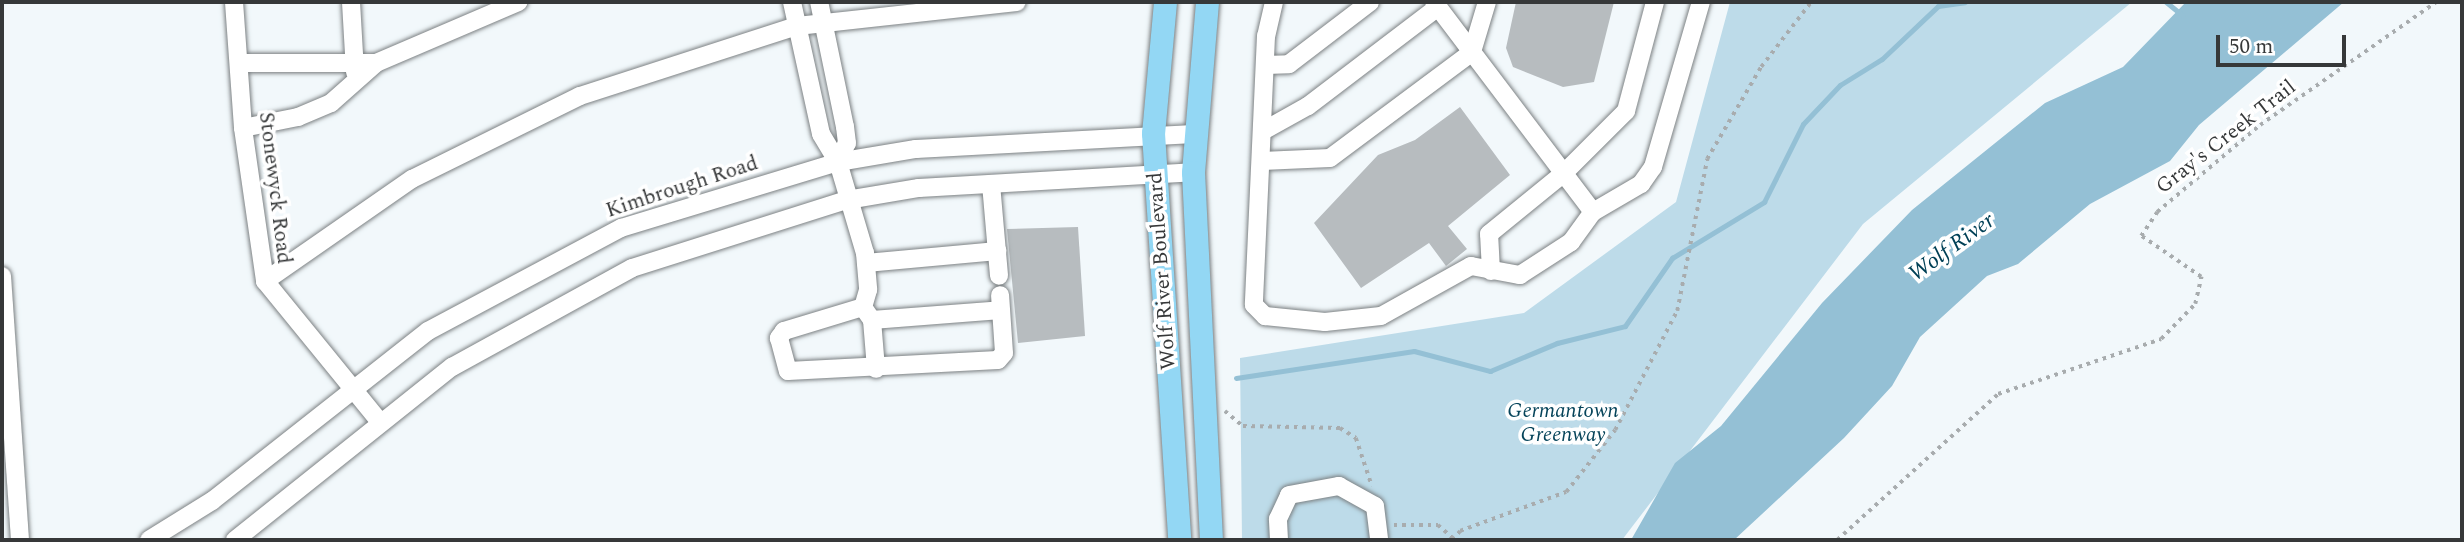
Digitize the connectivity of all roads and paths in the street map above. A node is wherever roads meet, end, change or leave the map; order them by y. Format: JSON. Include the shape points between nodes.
{"nodes":[{"id":1,"x":234,"y":2,"type":"edge"},
{"id":2,"x":351,"y":2,"type":"edge"},
{"id":3,"x":518,"y":2,"type":"edge"},
{"id":4,"x":792,"y":2,"type":"edge"},
{"id":5,"x":819,"y":2,"type":"edge"},
{"id":6,"x":983,"y":2,"type":"edge"},
{"id":7,"x":1017,"y":2,"type":"edge"},
{"id":8,"x":1165,"y":2,"type":"edge"},
{"id":9,"x":1207,"y":2,"type":"edge"},
{"id":10,"x":1274,"y":2,"type":"edge"},
{"id":11,"x":1370,"y":2,"type":"edge"},
{"id":12,"x":1486,"y":2,"type":"edge"},
{"id":13,"x":1655,"y":2,"type":"edge"},
{"id":14,"x":1700,"y":2,"type":"edge"},
{"id":15,"x":1811,"y":2,"type":"edge"},
{"id":16,"x":2436,"y":2,"type":"edge"},
{"id":17,"x":1436,"y":5,"type":"edge"},
{"id":18,"x":491,"y":8,"type":"edge"},
{"id":19,"x":823,"y":20,"type":"junction"},
{"id":20,"x":797,"y":26,"type":"junction"},
{"id":21,"x":1472,"y":52,"type":"junction"},
{"id":22,"x":355,"y":62,"type":"junction"},
{"id":23,"x":239,"y":63,"type":"junction"},
{"id":24,"x":376,"y":63,"type":"junction"},
{"id":25,"x":1265,"y":65,"type":"junction"},
{"id":26,"x":356,"y":82,"type":"junction"},
{"id":27,"x":243,"y":128,"type":"junction"},
{"id":28,"x":1263,"y":131,"type":"junction"},
{"id":29,"x":1153,"y":133,"type":"junction"},
{"id":30,"x":1194,"y":134,"type":"junction"},
{"id":31,"x":1262,"y":161,"type":"junction"},
{"id":32,"x":838,"y":162,"type":"junction"},
{"id":33,"x":1193,"y":172,"type":"junction"},
{"id":34,"x":1564,"y":173,"type":"junction"},
{"id":35,"x":1155,"y":174,"type":"junction"},
{"id":36,"x":991,"y":184,"type":"junction"},
{"id":37,"x":847,"y":200,"type":"junction"},
{"id":38,"x":1593,"y":212,"type":"junction"},
{"id":39,"x":997,"y":251,"type":"junction"},
{"id":40,"x":866,"y":263,"type":"junction"},
{"id":41,"x":1491,"y":271,"type":"junction"},
{"id":42,"x":2,"y":275,"type":"edge"},
{"id":43,"x":999,"y":276,"type":"dead end"},
{"id":44,"x":265,"y":281,"type":"junction"},
{"id":45,"x":868,"y":313,"type":"junction"},
{"id":46,"x":876,"y":369,"type":"junction"},
{"id":47,"x":352,"y":392,"type":"junction"},
{"id":48,"x":1225,"y":411,"type":"dead end"},
{"id":49,"x":381,"y":423,"type":"junction"},
{"id":50,"x":1377,"y":500,"type":"dead end"},
{"id":51,"x":1382,"y":532,"type":"edge"},
{"id":52,"x":20,"y":540,"type":"edge"},
{"id":53,"x":149,"y":540,"type":"edge"},
{"id":54,"x":235,"y":540,"type":"edge"},
{"id":55,"x":1179,"y":540,"type":"edge"},
{"id":56,"x":1211,"y":540,"type":"edge"},
{"id":57,"x":1279,"y":540,"type":"edge"},
{"id":58,"x":1453,"y":540,"type":"edge"},
{"id":59,"x":1836,"y":540,"type":"edge"}],
"edges":[{"from":1,"to":23,"type":"street","name":"Stonewyck Road"},
{"from":2,"to":22,"type":"street"},
{"from":3,"to":18,"type":"street"},
{"from":4,"to":20,"type":"street"},
{"from":5,"to":19,"type":"street"},
{"from":6,"to":7,"type":"street"},
{"from":6,"to":19,"type":"street"},
{"from":8,"to":29,"type":"main road","name":"Wolf River Boulevard"},
{"from":9,"to":30,"type":"main road","name":"Wolf River Boulevard"},
{"from":10,"to":25,"type":"street"},
{"from":11,"to":25,"type":"street","via":[[1289,64]]},
{"from":12,"to":21,"type":"street"},
{"from":13,"to":34,"type":"street","via":[[1626,111]]},
{"from":14,"to":38,"type":"street","via":[[1653,167],[1641,184]]},
{"from":15,"to":58,"type":"path","via":[[1761,67],[1707,159],[1691,221],[1683,289],[1667,340],[1583,476],[1566,492],[1460,531]]},
{"from":16,"to":59,"type":"path","name":"Gray's Creek Trail","via":[[2260,125],[2157,212],[2141,236],[2202,276],[2195,304],[2161,339],[1998,394]]},
{"from":17,"to":21,"type":"street"},
{"from":17,"to":28,"type":"street","via":[[1308,106]]},
{"from":18,"to":24,"type":"street"},
{"from":19,"to":20,"type":"street"},
{"from":19,"to":32,"type":"street","via":[[847,144]]},
{"from":20,"to":32,"type":"street","via":[[821,134]]},
{"from":20,"to":44,"type":"street","via":[[653,69],[487,139],[412,179]]},
{"from":21,"to":31,"type":"street","via":[[1330,158]]},
{"from":21,"to":34,"type":"street"},
{"from":22,"to":23,"type":"street"},
{"from":22,"to":24,"type":"street"},
{"from":22,"to":26,"type":"street"},
{"from":23,"to":27,"type":"street","name":"Stonewyck Road"},
{"from":24,"to":26,"type":"street"},
{"from":25,"to":28,"type":"street"},
{"from":26,"to":27,"type":"street","via":[[298,117]]},
{"from":27,"to":44,"type":"street","name":"Stonewyck Road"},
{"from":28,"to":31,"type":"street"},
{"from":29,"to":30,"type":"street","name":"Kimbrough Road"},
{"from":29,"to":32,"type":"street","name":"Kimbrough Road","via":[[971,143]]},
{"from":29,"to":35,"type":"main road","name":"Wolf River Boulevard"},
{"from":30,"to":33,"type":"main road","name":"Wolf River Boulevard"},
{"from":31,"to":41,"type":"street","via":[[1254,305],[1265,316],[1325,322],[1381,316],[1471,266]]},
{"from":32,"to":37,"type":"street"},
{"from":32,"to":47,"type":"street","name":"Kimbrough Road","via":[[621,228],[428,331]]},
{"from":33,"to":35,"type":"street"},
{"from":33,"to":56,"type":"main road","name":"Wolf River Boulevard"},
{"from":34,"to":38,"type":"street"},
{"from":34,"to":41,"type":"street","via":[[1489,234]]},
{"from":35,"to":36,"type":"street"},
{"from":35,"to":55,"type":"main road","name":"Wolf River Boulevard"},
{"from":36,"to":37,"type":"street"},
{"from":36,"to":39,"type":"street"},
{"from":37,"to":40,"type":"street"},
{"from":37,"to":49,"type":"street","via":[[632,268],[452,367]]},
{"from":38,"to":41,"type":"street","via":[[1571,242],[1520,275]]},
{"from":39,"to":40,"type":"street"},
{"from":39,"to":43,"type":"street"},
{"from":40,"to":45,"type":"street"},
{"from":42,"to":52,"type":"street"},
{"from":44,"to":47,"type":"street","name":"Stonewyck Road"},
{"from":45,"to":46,"type":"street"},
{"from":45,"to":46,"type":"street","via":[[785,331],[779,338],[788,371]]},
{"from":45,"to":46,"type":"street","via":[[1000,302],[1004,353],[998,360]]},
{"from":47,"to":49,"type":"street","name":"Stonewyck Road"},
{"from":47,"to":53,"type":"street","name":"Kimbrough Road","via":[[212,501]]},
{"from":48,"to":50,"type":"path","via":[[1243,426],[1340,428],[1356,438]]},
{"from":49,"to":54,"type":"street"},
{"from":51,"to":57,"type":"street","via":[[1375,506],[1339,486],[1289,495],[1278,519]]},
{"from":51,"to":58,"type":"path","via":[[1438,525]]}]}
